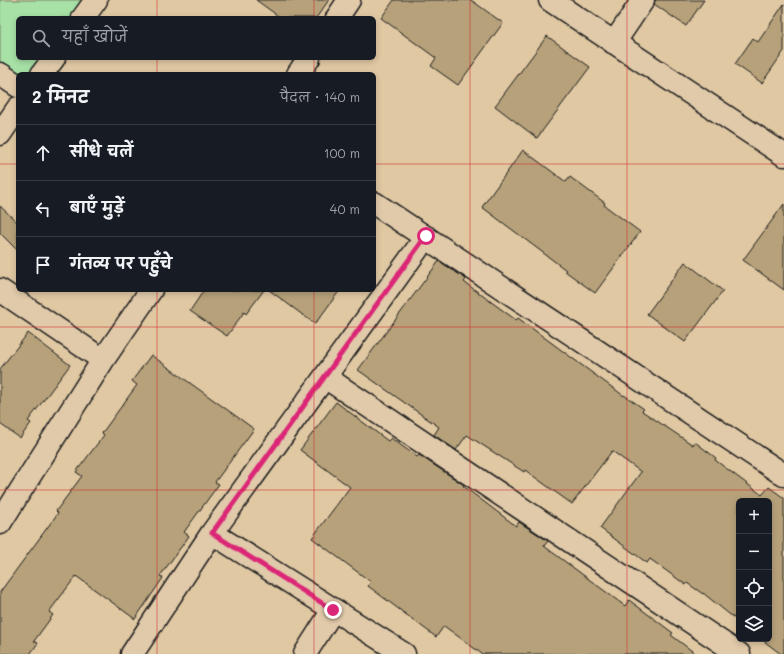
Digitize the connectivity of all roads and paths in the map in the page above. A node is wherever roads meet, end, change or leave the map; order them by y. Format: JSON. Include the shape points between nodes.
{"nodes":[{"id":1,"x":96,"y":0,"type":"edge"},
{"id":2,"x":349,"y":0,"type":"edge"},
{"id":3,"x":550,"y":0,"type":"edge"},
{"id":4,"x":643,"y":0,"type":"edge"},
{"id":5,"x":84,"y":16,"type":"edge"},
{"id":6,"x":338,"y":16,"type":"edge"},
{"id":7,"x":614,"y":43,"type":"junction"},
{"id":8,"x":52,"y":60,"type":"edge"},
{"id":9,"x":308,"y":60,"type":"edge"},
{"id":10,"x":44,"y":72,"type":"edge"},
{"id":11,"x":299,"y":72,"type":"edge"},
{"id":12,"x":0,"y":74,"type":"edge"},
{"id":13,"x":16,"y":85,"type":"edge"},
{"id":14,"x":16,"y":111,"type":"edge"},
{"id":15,"x":0,"y":134,"type":"edge"},
{"id":16,"x":784,"y":155,"type":"edge"},
{"id":17,"x":376,"y":204,"type":"edge"},
{"id":18,"x":426,"y":236,"type":"junction"},
{"id":19,"x":0,"y":290,"type":"edge"},
{"id":20,"x":150,"y":292,"type":"edge"},
{"id":21,"x":103,"y":360,"type":"junction"},
{"id":22,"x":325,"y":377,"type":"junction"},
{"id":23,"x":784,"y":476,"type":"edge"},
{"id":24,"x":0,"y":523,"type":"edge"},
{"id":25,"x":212,"y":533,"type":"junction"},
{"id":26,"x":333,"y":610,"type":"junction"},
{"id":27,"x":132,"y":654,"type":"edge"},
{"id":28,"x":305,"y":654,"type":"edge"},
{"id":29,"x":404,"y":654,"type":"edge"},
{"id":30,"x":739,"y":654,"type":"edge"}],
"edges":[{"from":1,"to":5,"type":"street"},
{"from":2,"to":6,"type":"street"},
{"from":3,"to":7,"type":"street"},
{"from":4,"to":7,"type":"street"},
{"from":7,"to":16,"type":"street"},
{"from":8,"to":10,"type":"street"},
{"from":9,"to":11,"type":"street"},
{"from":12,"to":13,"type":"street"},
{"from":14,"to":15,"type":"street"},
{"from":17,"to":18,"type":"street"},
{"from":18,"to":22,"type":"street"},
{"from":18,"to":23,"type":"street"},
{"from":19,"to":21,"type":"street"},
{"from":20,"to":21,"type":"street"},
{"from":21,"to":24,"type":"street"},
{"from":22,"to":25,"type":"street"},
{"from":22,"to":30,"type":"street"},
{"from":25,"to":26,"type":"street"},
{"from":25,"to":27,"type":"street"},
{"from":26,"to":28,"type":"street"},
{"from":26,"to":29,"type":"street"}]}
